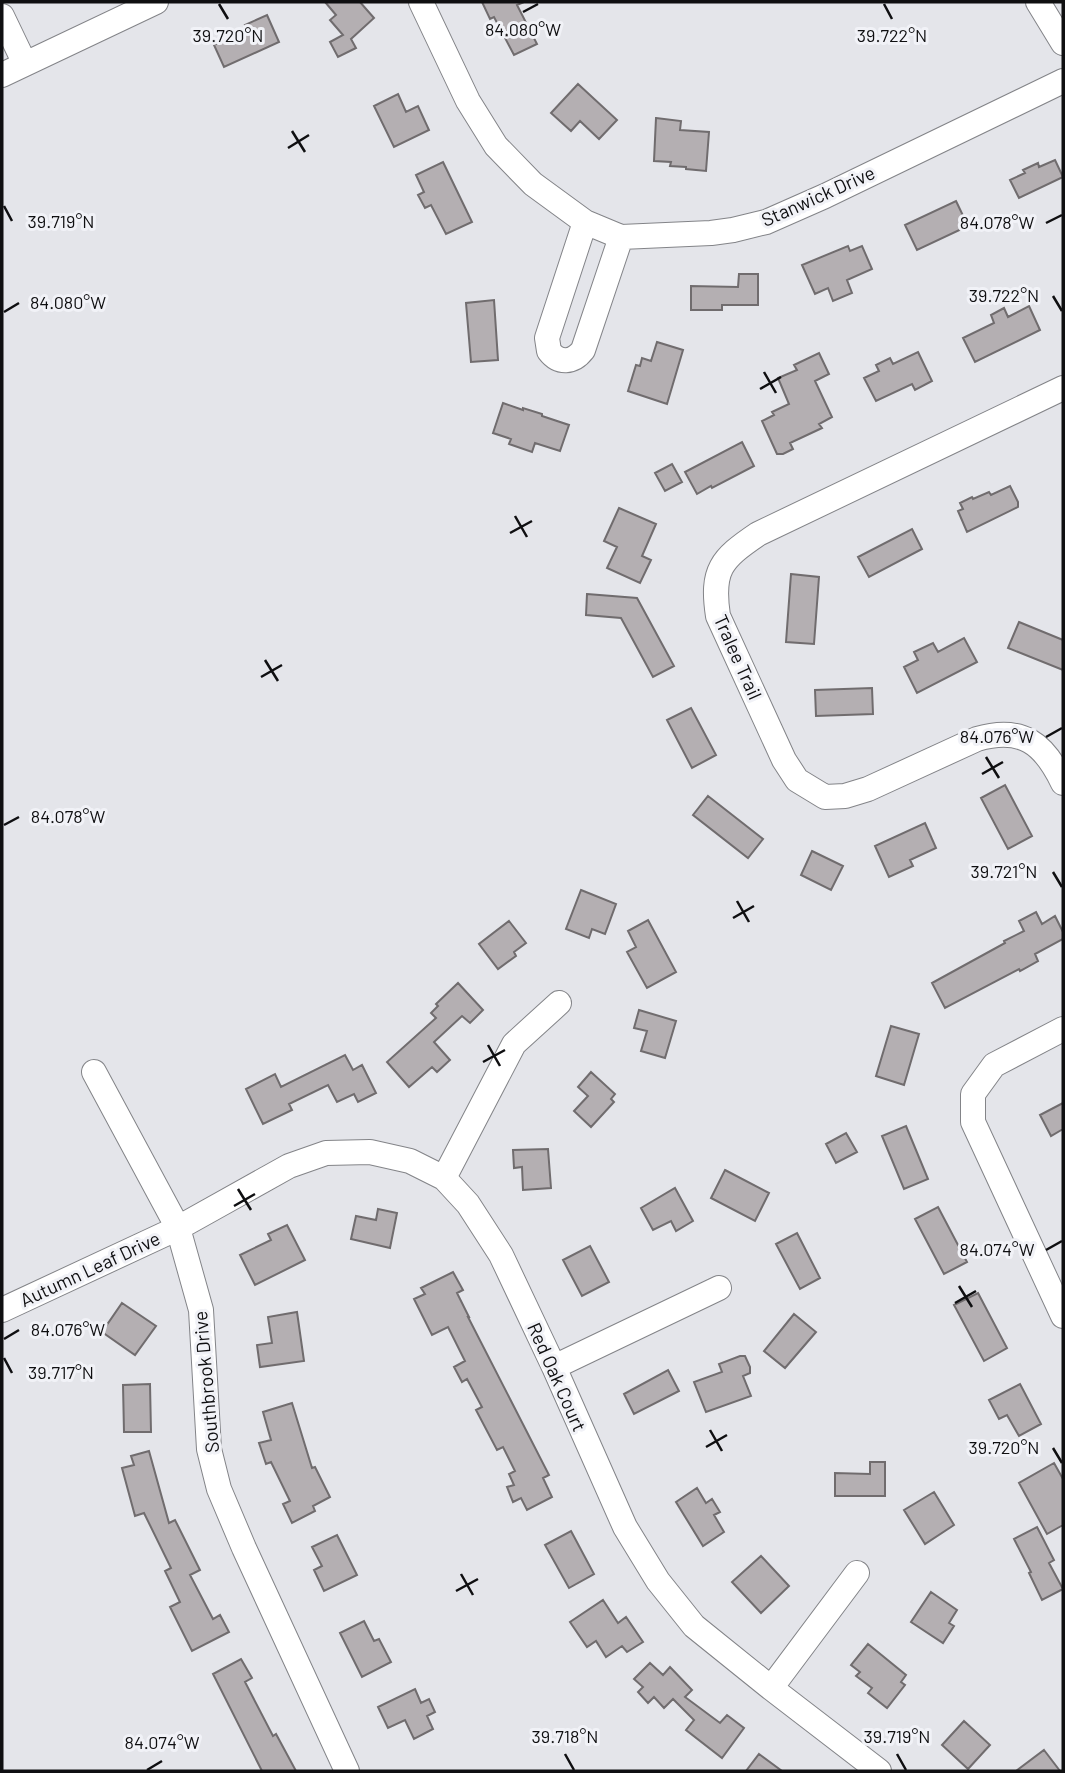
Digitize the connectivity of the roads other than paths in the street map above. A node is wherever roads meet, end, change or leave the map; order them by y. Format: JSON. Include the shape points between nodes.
{"nodes":[{"id":1,"x":156,"y":2,"type":"edge"},
{"id":2,"x":421,"y":2,"type":"edge"},
{"id":3,"x":1038,"y":2,"type":"edge"},
{"id":4,"x":2,"y":16,"type":"edge"},
{"id":5,"x":1063,"y":43,"type":"edge"},
{"id":6,"x":25,"y":64,"type":"junction"},
{"id":7,"x":2,"y":75,"type":"edge"},
{"id":8,"x":1063,"y":80,"type":"edge"},
{"id":9,"x":585,"y":222,"type":"junction"},
{"id":10,"x":621,"y":237,"type":"junction"},
{"id":11,"x":1063,"y":388,"type":"edge"},
{"id":12,"x":1063,"y":783,"type":"edge"},
{"id":13,"x":559,"y":1003,"type":"dead end"},
{"id":14,"x":1063,"y":1029,"type":"edge"},
{"id":15,"x":94,"y":1072,"type":"dead end"},
{"id":16,"x":444,"y":1178,"type":"junction"},
{"id":17,"x":178,"y":1228,"type":"junction"},
{"id":18,"x":719,"y":1288,"type":"dead end"},
{"id":19,"x":2,"y":1310,"type":"edge"},
{"id":20,"x":1063,"y":1316,"type":"edge"},
{"id":21,"x":554,"y":1367,"type":"junction"},
{"id":22,"x":857,"y":1573,"type":"dead end"},
{"id":23,"x":771,"y":1688,"type":"junction"},
{"id":24,"x":347,"y":1771,"type":"edge"},
{"id":25,"x":879,"y":1771,"type":"edge"}],
"edges":[{"from":1,"to":6,"type":"street"},
{"from":2,"to":9,"type":"street","name":"Stanwick Drive","via":[[468,101],[496,146],[533,184]]},
{"from":3,"to":5,"type":"street"},
{"from":4,"to":6,"type":"street"},
{"from":6,"to":7,"type":"street"},
{"from":8,"to":10,"type":"street","name":"Stanwick Drive","via":[[766,222],[711,233]]},
{"from":9,"to":10,"type":"street","name":"Stanwick Drive"},
{"from":9,"to":10,"type":"street","via":[[547,338],[549,351],[559,360],[573,360],[583,350]]},
{"from":11,"to":12,"type":"street","name":"Tralee Trail","via":[[758,534],[736,548],[719,570],[714,593],[718,615],[784,760],[797,780],[825,797],[868,789],[977,739],[1005,734],[1030,741],[1049,757]]},
{"from":13,"to":16,"type":"street","via":[[514,1044]]},
{"from":14,"to":20,"type":"street","via":[[994,1065],[973,1094],[973,1122]]},
{"from":15,"to":17,"type":"street","name":"Southbrook Drive"},
{"from":16,"to":17,"type":"street","name":"Red Oak Court","via":[[410,1161],[370,1152],[327,1153],[289,1166]]},
{"from":16,"to":21,"type":"street","name":"Red Oak Court","via":[[468,1204],[501,1255]]},
{"from":17,"to":19,"type":"street","name":"Autumn Leaf Drive"},
{"from":17,"to":24,"type":"street","name":"Southbrook Drive","via":[[201,1310],[209,1449],[219,1489]]},
{"from":18,"to":21,"type":"street"},
{"from":21,"to":23,"type":"street","name":"Red Oak Court","via":[[625,1527],[658,1581],[694,1626]]},
{"from":22,"to":23,"type":"street"},
{"from":23,"to":25,"type":"street","name":"Red Oak Court"}]}
